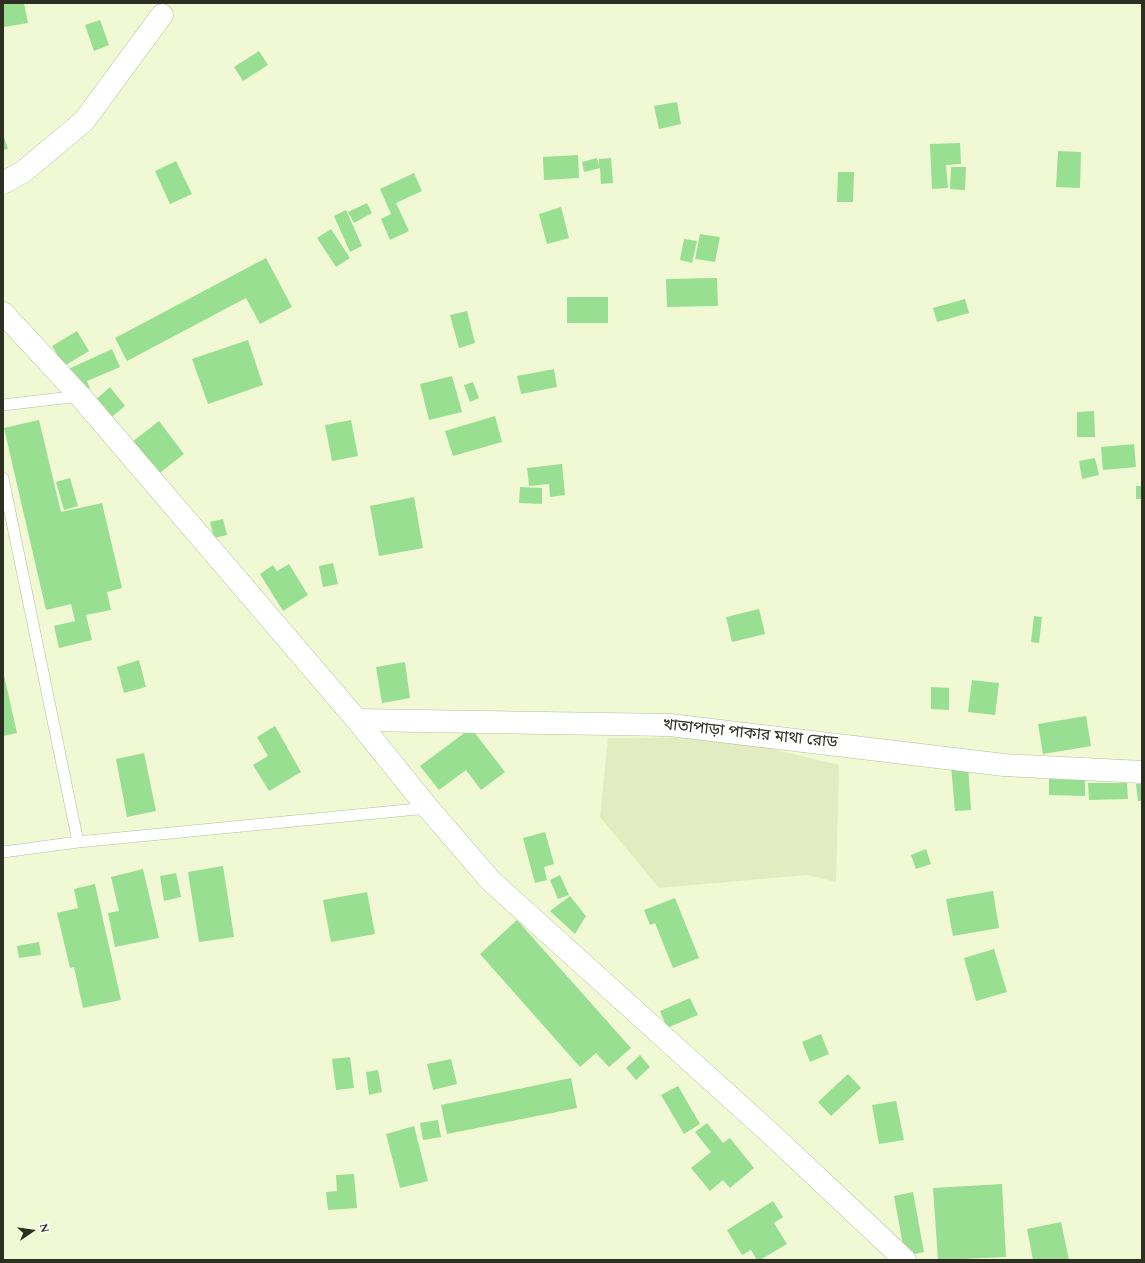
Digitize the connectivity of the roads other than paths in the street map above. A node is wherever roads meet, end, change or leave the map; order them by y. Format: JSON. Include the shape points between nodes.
{"nodes":[{"id":1,"x":162,"y":15,"type":"dead end"},
{"id":2,"x":3,"y":183,"type":"edge"},
{"id":3,"x":3,"y":313,"type":"edge"},
{"id":4,"x":80,"y":396,"type":"junction"},
{"id":5,"x":3,"y":405,"type":"edge"},
{"id":6,"x":3,"y":478,"type":"edge"},
{"id":7,"x":357,"y":720,"type":"junction"},
{"id":8,"x":1142,"y":772,"type":"edge"},
{"id":9,"x":428,"y":808,"type":"junction"},
{"id":10,"x":78,"y":842,"type":"junction"},
{"id":11,"x":3,"y":852,"type":"edge"},
{"id":12,"x":905,"y":1260,"type":"edge"}],
"edges":[{"from":1,"to":2,"type":"main road","via":[[84,122],[23,172]]},
{"from":3,"to":4,"type":"main road"},
{"from":4,"to":5,"type":"lane"},
{"from":4,"to":7,"type":"main road"},
{"from":6,"to":10,"type":"lane"},
{"from":7,"to":8,"type":"main road","name":"খাতাপাড়া পাকার মাথা রোড","via":[[670,725],[1004,765]]},
{"from":7,"to":9,"type":"main road"},
{"from":9,"to":10,"type":"lane"},
{"from":9,"to":12,"type":"main road","via":[[491,881],[770,1133]]},
{"from":10,"to":11,"type":"lane"}]}
